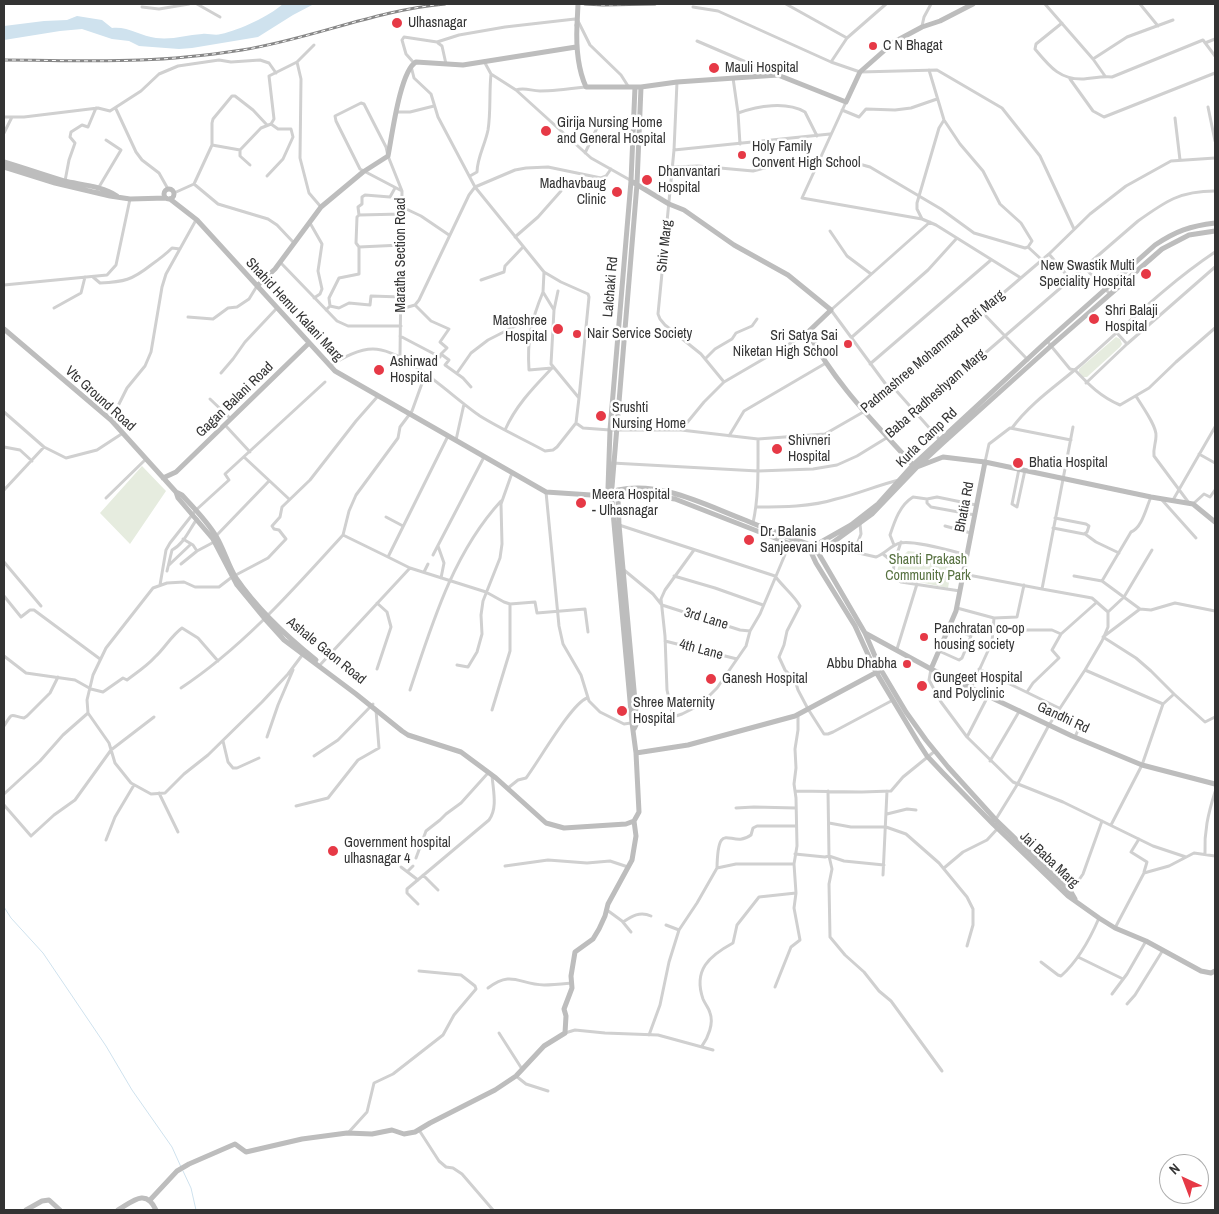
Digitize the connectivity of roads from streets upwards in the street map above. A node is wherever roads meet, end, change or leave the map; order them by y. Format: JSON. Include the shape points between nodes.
{"nodes":[{"id":1,"x":189,"y":4,"type":"edge"},
{"id":2,"x":197,"y":4,"type":"edge"},
{"id":3,"x":578,"y":4,"type":"edge"},
{"id":4,"x":786,"y":4,"type":"edge"},
{"id":5,"x":886,"y":4,"type":"edge"},
{"id":6,"x":931,"y":4,"type":"edge"},
{"id":7,"x":972,"y":4,"type":"edge"},
{"id":8,"x":1045,"y":4,"type":"edge"},
{"id":9,"x":1143,"y":5,"type":"edge"},
{"id":10,"x":142,"y":7,"type":"dead end"},
{"id":11,"x":693,"y":7,"type":"dead end"},
{"id":12,"x":220,"y":17,"type":"dead end"},
{"id":13,"x":1172,"y":20,"type":"dead end"},
{"id":14,"x":1062,"y":23,"type":"junction"},
{"id":15,"x":1158,"y":26,"type":"junction"},
{"id":16,"x":922,"y":27,"type":"junction"},
{"id":17,"x":847,"y":38,"type":"junction"},
{"id":18,"x":1215,"y":39,"type":"edge"},
{"id":19,"x":696,"y":40,"type":"dead end"},
{"id":20,"x":437,"y":42,"type":"junction"},
{"id":21,"x":1206,"y":43,"type":"junction"},
{"id":22,"x":314,"y":45,"type":"dead end"},
{"id":23,"x":576,"y":47,"type":"junction"},
{"id":24,"x":1215,"y":56,"type":"edge"},
{"id":25,"x":1093,"y":59,"type":"junction"},
{"id":26,"x":297,"y":62,"type":"junction"},
{"id":27,"x":831,"y":62,"type":"junction"},
{"id":28,"x":485,"y":63,"type":"junction"},
{"id":29,"x":412,"y":64,"type":"junction"},
{"id":30,"x":446,"y":64,"type":"junction"},
{"id":31,"x":929,"y":70,"type":"junction"},
{"id":32,"x":860,"y":72,"type":"junction"},
{"id":33,"x":276,"y":73,"type":"junction"},
{"id":34,"x":1215,"y":73,"type":"edge"},
{"id":35,"x":491,"y":74,"type":"junction"},
{"id":36,"x":778,"y":75,"type":"junction"},
{"id":37,"x":1105,"y":76,"type":"junction"},
{"id":38,"x":733,"y":78,"type":"junction"},
{"id":39,"x":1070,"y":79,"type":"junction"},
{"id":40,"x":677,"y":82,"type":"junction"},
{"id":41,"x":586,"y":87,"type":"junction"},
{"id":42,"x":628,"y":87,"type":"junction"},
{"id":43,"x":635,"y":87,"type":"junction"},
{"id":44,"x":641,"y":87,"type":"junction"},
{"id":45,"x":516,"y":90,"type":"junction"},
{"id":46,"x":937,"y":99,"type":"junction"},
{"id":47,"x":846,"y":102,"type":"junction"},
{"id":48,"x":434,"y":106,"type":"junction"},
{"id":49,"x":1208,"y":107,"type":"dead end"},
{"id":50,"x":96,"y":108,"type":"junction"},
{"id":51,"x":116,"y":109,"type":"junction"},
{"id":52,"x":842,"y":110,"type":"junction"},
{"id":53,"x":397,"y":112,"type":"junction"},
{"id":54,"x":738,"y":113,"type":"junction"},
{"id":55,"x":12,"y":116,"type":"junction"},
{"id":56,"x":4,"y":117,"type":"edge"},
{"id":57,"x":1175,"y":118,"type":"dead end"},
{"id":58,"x":944,"y":120,"type":"junction"},
{"id":59,"x":269,"y":125,"type":"junction"},
{"id":60,"x":597,"y":128,"type":"dead end"},
{"id":61,"x":4,"y":133,"type":"edge"},
{"id":62,"x":830,"y":134,"type":"junction"},
{"id":63,"x":817,"y":136,"type":"junction"},
{"id":64,"x":106,"y":140,"type":"dead end"},
{"id":65,"x":1215,"y":141,"type":"edge"},
{"id":66,"x":740,"y":144,"type":"junction"},
{"id":67,"x":212,"y":145,"type":"junction"},
{"id":68,"x":240,"y":150,"type":"junction"},
{"id":69,"x":674,"y":150,"type":"junction"},
{"id":70,"x":585,"y":152,"type":"junction"},
{"id":71,"x":388,"y":156,"type":"junction"},
{"id":72,"x":1215,"y":158,"type":"edge"},
{"id":73,"x":819,"y":160,"type":"junction"},
{"id":74,"x":1180,"y":160,"type":"junction"},
{"id":75,"x":4,"y":162,"type":"edge"},
{"id":76,"x":250,"y":165,"type":"dead end"},
{"id":77,"x":4,"y":167,"type":"edge"},
{"id":78,"x":673,"y":167,"type":"junction"},
{"id":79,"x":611,"y":169,"type":"junction"},
{"id":80,"x":363,"y":172,"type":"junction"},
{"id":81,"x":267,"y":176,"type":"dead end"},
{"id":82,"x":470,"y":176,"type":"junction"},
{"id":83,"x":66,"y":181,"type":"junction"},
{"id":84,"x":631,"y":181,"type":"junction"},
{"id":85,"x":194,"y":184,"type":"junction"},
{"id":86,"x":637,"y":184,"type":"junction"},
{"id":87,"x":475,"y":187,"type":"junction"},
{"id":88,"x":395,"y":188,"type":"junction"},
{"id":89,"x":168,"y":189,"type":"junction"},
{"id":90,"x":96,"y":190,"type":"junction"},
{"id":91,"x":402,"y":191,"type":"junction"},
{"id":92,"x":561,"y":191,"type":"dead end"},
{"id":93,"x":1215,"y":191,"type":"edge"},
{"id":94,"x":174,"y":193,"type":"junction"},
{"id":95,"x":919,"y":197,"type":"junction"},
{"id":96,"x":130,"y":199,"type":"junction"},
{"id":97,"x":168,"y":199,"type":"junction"},
{"id":98,"x":670,"y":204,"type":"junction"},
{"id":99,"x":321,"y":207,"type":"junction"},
{"id":100,"x":402,"y":207,"type":"junction"},
{"id":101,"x":402,"y":214,"type":"junction"},
{"id":102,"x":359,"y":215,"type":"junction"},
{"id":103,"x":922,"y":219,"type":"junction"},
{"id":104,"x":196,"y":220,"type":"junction"},
{"id":105,"x":310,"y":222,"type":"junction"},
{"id":106,"x":930,"y":222,"type":"junction"},
{"id":107,"x":1215,"y":224,"type":"edge"},
{"id":108,"x":1074,"y":229,"type":"junction"},
{"id":109,"x":830,"y":231,"type":"dead end"},
{"id":110,"x":1215,"y":231,"type":"edge"},
{"id":111,"x":449,"y":235,"type":"junction"},
{"id":112,"x":515,"y":237,"type":"junction"},
{"id":113,"x":957,"y":238,"type":"junction"},
{"id":114,"x":294,"y":243,"type":"junction"},
{"id":115,"x":402,"y":245,"type":"junction"},
{"id":116,"x":359,"y":247,"type":"junction"},
{"id":117,"x":523,"y":247,"type":"junction"},
{"id":118,"x":1028,"y":247,"type":"junction"},
{"id":119,"x":180,"y":249,"type":"junction"},
{"id":120,"x":1215,"y":252,"type":"edge"},
{"id":121,"x":1049,"y":254,"type":"junction"},
{"id":122,"x":991,"y":260,"type":"junction"},
{"id":123,"x":1042,"y":260,"type":"junction"},
{"id":124,"x":280,"y":262,"type":"junction"},
{"id":125,"x":1084,"y":267,"type":"junction"},
{"id":126,"x":1215,"y":267,"type":"edge"},
{"id":127,"x":544,"y":272,"type":"junction"},
{"id":128,"x":872,"y":274,"type":"junction"},
{"id":129,"x":92,"y":276,"type":"junction"},
{"id":130,"x":85,"y":277,"type":"junction"},
{"id":131,"x":1021,"y":278,"type":"junction"},
{"id":132,"x":1070,"y":279,"type":"junction"},
{"id":133,"x":481,"y":280,"type":"dead end"},
{"id":134,"x":4,"y":285,"type":"edge"},
{"id":135,"x":256,"y":286,"type":"junction"},
{"id":136,"x":558,"y":291,"type":"dead end"},
{"id":137,"x":544,"y":292,"type":"junction"},
{"id":138,"x":1108,"y":292,"type":"junction"},
{"id":139,"x":401,"y":297,"type":"junction"},
{"id":140,"x":314,"y":298,"type":"junction"},
{"id":141,"x":415,"y":305,"type":"junction"},
{"id":142,"x":330,"y":306,"type":"junction"},
{"id":143,"x":54,"y":308,"type":"dead end"},
{"id":144,"x":277,"y":308,"type":"junction"},
{"id":145,"x":401,"y":308,"type":"junction"},
{"id":146,"x":326,"y":310,"type":"junction"},
{"id":147,"x":554,"y":310,"type":"junction"},
{"id":148,"x":831,"y":310,"type":"junction"},
{"id":149,"x":623,"y":312,"type":"junction"},
{"id":150,"x":982,"y":312,"type":"junction"},
{"id":151,"x":188,"y":317,"type":"dead end"},
{"id":152,"x":533,"y":317,"type":"junction"},
{"id":153,"x":757,"y":319,"type":"dead end"},
{"id":154,"x":400,"y":326,"type":"junction"},
{"id":155,"x":1215,"y":328,"type":"edge"},
{"id":156,"x":4,"y":329,"type":"edge"},
{"id":157,"x":808,"y":332,"type":"junction"},
{"id":158,"x":1117,"y":333,"type":"junction"},
{"id":159,"x":400,"y":336,"type":"junction"},
{"id":160,"x":1004,"y":336,"type":"junction"},
{"id":161,"x":852,"y":337,"type":"junction"},
{"id":162,"x":1049,"y":343,"type":"junction"},
{"id":163,"x":308,"y":344,"type":"junction"},
{"id":164,"x":1127,"y":344,"type":"junction"},
{"id":165,"x":442,"y":354,"type":"junction"},
{"id":166,"x":620,"y":354,"type":"junction"},
{"id":167,"x":400,"y":356,"type":"junction"},
{"id":168,"x":706,"y":358,"type":"junction"},
{"id":169,"x":1029,"y":361,"type":"junction"},
{"id":170,"x":826,"y":363,"type":"junction"},
{"id":171,"x":870,"y":364,"type":"junction"},
{"id":172,"x":330,"y":366,"type":"junction"},
{"id":173,"x":552,"y":368,"type":"junction"},
{"id":174,"x":1075,"y":370,"type":"junction"},
{"id":175,"x":221,"y":373,"type":"dead end"},
{"id":176,"x":457,"y":373,"type":"junction"},
{"id":177,"x":425,"y":375,"type":"junction"},
{"id":178,"x":325,"y":382,"type":"dead end"},
{"id":179,"x":724,"y":382,"type":"junction"},
{"id":180,"x":1086,"y":383,"type":"junction"},
{"id":181,"x":471,"y":387,"type":"dead end"},
{"id":182,"x":892,"y":388,"type":"junction"},
{"id":183,"x":378,"y":396,"type":"junction"},
{"id":184,"x":1136,"y":396,"type":"junction"},
{"id":185,"x":210,"y":398,"type":"dead end"},
{"id":186,"x":579,"y":398,"type":"junction"},
{"id":187,"x":464,"y":404,"type":"junction"},
{"id":188,"x":865,"y":411,"type":"junction"},
{"id":189,"x":4,"y":412,"type":"edge"},
{"id":190,"x":916,"y":412,"type":"junction"},
{"id":191,"x":410,"y":415,"type":"junction"},
{"id":192,"x":111,"y":420,"type":"junction"},
{"id":193,"x":231,"y":420,"type":"junction"},
{"id":194,"x":576,"y":423,"type":"junction"},
{"id":195,"x":225,"y":425,"type":"junction"},
{"id":196,"x":1073,"y":427,"type":"dead end"},
{"id":197,"x":1215,"y":427,"type":"edge"},
{"id":198,"x":1012,"y":428,"type":"junction"},
{"id":199,"x":505,"y":430,"type":"junction"},
{"id":200,"x":610,"y":430,"type":"junction"},
{"id":201,"x":616,"y":430,"type":"junction"},
{"id":202,"x":681,"y":430,"type":"junction"},
{"id":203,"x":123,"y":433,"type":"junction"},
{"id":204,"x":448,"y":436,"type":"junction"},
{"id":205,"x":729,"y":436,"type":"junction"},
{"id":206,"x":888,"y":437,"type":"junction"},
{"id":207,"x":758,"y":439,"type":"junction"},
{"id":208,"x":1071,"y":440,"type":"junction"},
{"id":209,"x":456,"y":441,"type":"junction"},
{"id":210,"x":942,"y":441,"type":"junction"},
{"id":211,"x":4,"y":447,"type":"edge"},
{"id":212,"x":44,"y":447,"type":"junction"},
{"id":213,"x":250,"y":452,"type":"junction"},
{"id":214,"x":1200,"y":454,"type":"junction"},
{"id":215,"x":244,"y":456,"type":"junction"},
{"id":216,"x":484,"y":457,"type":"junction"},
{"id":217,"x":944,"y":457,"type":"junction"},
{"id":218,"x":146,"y":459,"type":"junction"},
{"id":219,"x":32,"y":461,"type":"junction"},
{"id":220,"x":985,"y":462,"type":"junction"},
{"id":221,"x":612,"y":463,"type":"junction"},
{"id":222,"x":1215,"y":463,"type":"edge"},
{"id":223,"x":915,"y":466,"type":"junction"},
{"id":224,"x":1022,"y":470,"type":"junction"},
{"id":225,"x":758,"y":471,"type":"junction"},
{"id":226,"x":176,"y":472,"type":"junction"},
{"id":227,"x":512,"y":473,"type":"junction"},
{"id":228,"x":164,"y":478,"type":"junction"},
{"id":229,"x":1064,"y":478,"type":"junction"},
{"id":230,"x":900,"y":480,"type":"junction"},
{"id":231,"x":270,"y":481,"type":"junction"},
{"id":232,"x":1017,"y":482,"type":"junction"},
{"id":233,"x":1023,"y":483,"type":"junction"},
{"id":234,"x":170,"y":486,"type":"junction"},
{"id":235,"x":610,"y":488,"type":"junction"},
{"id":236,"x":1180,"y":489,"type":"junction"},
{"id":237,"x":4,"y":490,"type":"edge"},
{"id":238,"x":1215,"y":490,"type":"edge"},
{"id":239,"x":176,"y":492,"type":"joint"},
{"id":240,"x":546,"y":492,"type":"junction"},
{"id":241,"x":619,"y":495,"type":"junction"},
{"id":242,"x":606,"y":496,"type":"junction"},
{"id":243,"x":1151,"y":497,"type":"junction"},
{"id":244,"x":106,"y":498,"type":"dead end"},
{"id":245,"x":1160,"y":498,"type":"junction"},
{"id":246,"x":289,"y":500,"type":"junction"},
{"id":247,"x":502,"y":500,"type":"junction"},
{"id":248,"x":927,"y":500,"type":"junction"},
{"id":249,"x":1173,"y":500,"type":"junction"},
{"id":250,"x":612,"y":501,"type":"junction"},
{"id":251,"x":1191,"y":504,"type":"junction"},
{"id":252,"x":976,"y":506,"type":"junction"},
{"id":253,"x":756,"y":507,"type":"junction"},
{"id":254,"x":194,"y":512,"type":"junction"},
{"id":255,"x":974,"y":515,"type":"junction"},
{"id":256,"x":386,"y":517,"type":"dead end"},
{"id":257,"x":1055,"y":518,"type":"junction"},
{"id":258,"x":197,"y":519,"type":"junction"},
{"id":259,"x":1215,"y":522,"type":"edge"},
{"id":260,"x":616,"y":524,"type":"junction"},
{"id":261,"x":753,"y":524,"type":"junction"},
{"id":262,"x":860,"y":524,"type":"junction"},
{"id":263,"x":403,"y":526,"type":"junction"},
{"id":264,"x":945,"y":526,"type":"dead end"},
{"id":265,"x":1053,"y":528,"type":"junction"},
{"id":266,"x":971,"y":533,"type":"junction"},
{"id":267,"x":1085,"y":534,"type":"junction"},
{"id":268,"x":343,"y":535,"type":"junction"},
{"id":269,"x":1196,"y":538,"type":"dead end"},
{"id":270,"x":215,"y":539,"type":"junction"},
{"id":271,"x":183,"y":540,"type":"junction"},
{"id":272,"x":791,"y":541,"type":"junction"},
{"id":273,"x":901,"y":542,"type":"junction"},
{"id":274,"x":827,"y":543,"type":"junction"},
{"id":275,"x":190,"y":545,"type":"junction"},
{"id":276,"x":811,"y":545,"type":"junction"},
{"id":277,"x":894,"y":545,"type":"junction"},
{"id":278,"x":438,"y":546,"type":"junction"},
{"id":279,"x":694,"y":550,"type":"junction"},
{"id":280,"x":1152,"y":550,"type":"dead end"},
{"id":281,"x":197,"y":551,"type":"junction"},
{"id":282,"x":810,"y":552,"type":"junction"},
{"id":283,"x":817,"y":552,"type":"junction"},
{"id":284,"x":854,"y":552,"type":"junction"},
{"id":285,"x":1119,"y":553,"type":"junction"},
{"id":286,"x":883,"y":554,"type":"junction"},
{"id":287,"x":433,"y":555,"type":"dead end"},
{"id":288,"x":967,"y":555,"type":"junction"},
{"id":289,"x":388,"y":557,"type":"junction"},
{"id":290,"x":4,"y":562,"type":"edge"},
{"id":291,"x":894,"y":563,"type":"junction"},
{"id":292,"x":181,"y":564,"type":"dead end"},
{"id":293,"x":428,"y":564,"type":"dead end"},
{"id":294,"x":168,"y":566,"type":"junction"},
{"id":295,"x":410,"y":568,"type":"junction"},
{"id":296,"x":620,"y":568,"type":"junction"},
{"id":297,"x":167,"y":571,"type":"dead end"},
{"id":298,"x":424,"y":572,"type":"junction"},
{"id":299,"x":964,"y":574,"type":"junction"},
{"id":300,"x":233,"y":576,"type":"junction"},
{"id":301,"x":674,"y":576,"type":"junction"},
{"id":302,"x":775,"y":576,"type":"junction"},
{"id":303,"x":1074,"y":576,"type":"dead end"},
{"id":304,"x":441,"y":578,"type":"junction"},
{"id":305,"x":450,"y":580,"type":"junction"},
{"id":306,"x":1102,"y":581,"type":"junction"},
{"id":307,"x":917,"y":584,"type":"junction"},
{"id":308,"x":1024,"y":585,"type":"junction"},
{"id":309,"x":159,"y":586,"type":"junction"},
{"id":310,"x":1042,"y":589,"type":"junction"},
{"id":311,"x":960,"y":591,"type":"junction"},
{"id":312,"x":486,"y":592,"type":"junction"},
{"id":313,"x":4,"y":596,"type":"edge"},
{"id":314,"x":1124,"y":596,"type":"junction"},
{"id":315,"x":378,"y":602,"type":"junction"},
{"id":316,"x":1097,"y":602,"type":"junction"},
{"id":317,"x":510,"y":604,"type":"junction"},
{"id":318,"x":662,"y":605,"type":"junction"},
{"id":319,"x":763,"y":605,"type":"junction"},
{"id":320,"x":40,"y":606,"type":"dead end"},
{"id":321,"x":957,"y":608,"type":"junction"},
{"id":322,"x":1140,"y":609,"type":"junction"},
{"id":323,"x":558,"y":611,"type":"junction"},
{"id":324,"x":1215,"y":611,"type":"edge"},
{"id":325,"x":1108,"y":612,"type":"junction"},
{"id":326,"x":266,"y":618,"type":"junction"},
{"id":327,"x":994,"y":618,"type":"junction"},
{"id":328,"x":950,"y":627,"type":"junction"},
{"id":329,"x":994,"y":630,"type":"junction"},
{"id":330,"x":750,"y":631,"type":"junction"},
{"id":331,"x":588,"y":632,"type":"dead end"},
{"id":332,"x":862,"y":634,"type":"junction"},
{"id":333,"x":1060,"y":634,"type":"junction"},
{"id":334,"x":1103,"y":637,"type":"junction"},
{"id":335,"x":665,"y":641,"type":"junction"},
{"id":336,"x":897,"y":650,"type":"junction"},
{"id":337,"x":939,"y":651,"type":"junction"},
{"id":338,"x":304,"y":653,"type":"junction"},
{"id":339,"x":4,"y":656,"type":"edge"},
{"id":340,"x":100,"y":659,"type":"junction"},
{"id":341,"x":737,"y":659,"type":"junction"},
{"id":342,"x":218,"y":661,"type":"junction"},
{"id":343,"x":295,"y":664,"type":"junction"},
{"id":344,"x":320,"y":665,"type":"junction"},
{"id":345,"x":457,"y":665,"type":"dead end"},
{"id":346,"x":377,"y":669,"type":"dead end"},
{"id":347,"x":931,"y":669,"type":"junction"},
{"id":348,"x":979,"y":669,"type":"junction"},
{"id":349,"x":1085,"y":670,"type":"junction"},
{"id":350,"x":879,"y":671,"type":"junction"},
{"id":351,"x":58,"y":677,"type":"junction"},
{"id":352,"x":181,"y":688,"type":"dead end"},
{"id":353,"x":972,"y":688,"type":"junction"},
{"id":354,"x":91,"y":689,"type":"junction"},
{"id":355,"x":410,"y":690,"type":"dead end"},
{"id":356,"x":1027,"y":692,"type":"junction"},
{"id":357,"x":1174,"y":694,"type":"junction"},
{"id":358,"x":988,"y":696,"type":"junction"},
{"id":359,"x":587,"y":698,"type":"junction"},
{"id":360,"x":896,"y":699,"type":"junction"},
{"id":361,"x":1163,"y":704,"type":"junction"},
{"id":362,"x":374,"y":707,"type":"junction"},
{"id":363,"x":1059,"y":708,"type":"junction"},
{"id":364,"x":808,"y":709,"type":"junction"},
{"id":365,"x":492,"y":710,"type":"dead end"},
{"id":366,"x":1020,"y":710,"type":"junction"},
{"id":367,"x":88,"y":713,"type":"junction"},
{"id":368,"x":798,"y":715,"type":"junction"},
{"id":369,"x":154,"y":717,"type":"dead end"},
{"id":370,"x":673,"y":717,"type":"junction"},
{"id":371,"x":1215,"y":717,"type":"edge"},
{"id":372,"x":1082,"y":721,"type":"dead end"},
{"id":373,"x":634,"y":725,"type":"junction"},
{"id":374,"x":1049,"y":725,"type":"junction"},
{"id":375,"x":4,"y":726,"type":"edge"},
{"id":376,"x":967,"y":736,"type":"junction"},
{"id":377,"x":267,"y":737,"type":"dead end"},
{"id":378,"x":1075,"y":737,"type":"junction"},
{"id":379,"x":223,"y":740,"type":"junction"},
{"id":380,"x":111,"y":750,"type":"junction"},
{"id":381,"x":935,"y":751,"type":"junction"},
{"id":382,"x":636,"y":754,"type":"junction"},
{"id":383,"x":314,"y":756,"type":"dead end"},
{"id":384,"x":927,"y":756,"type":"junction"},
{"id":385,"x":259,"y":758,"type":"dead end"},
{"id":386,"x":990,"y":761,"type":"junction"},
{"id":387,"x":1142,"y":765,"type":"junction"},
{"id":388,"x":491,"y":774,"type":"junction"},
{"id":389,"x":1215,"y":784,"type":"edge"},
{"id":390,"x":134,"y":785,"type":"junction"},
{"id":391,"x":1017,"y":785,"type":"junction"},
{"id":392,"x":508,"y":788,"type":"junction"},
{"id":393,"x":795,"y":791,"type":"junction"},
{"id":394,"x":828,"y":791,"type":"junction"},
{"id":395,"x":887,"y":791,"type":"junction"},
{"id":396,"x":1215,"y":792,"type":"edge"},
{"id":397,"x":159,"y":793,"type":"junction"},
{"id":398,"x":4,"y":794,"type":"edge"},
{"id":399,"x":4,"y":805,"type":"edge"},
{"id":400,"x":296,"y":806,"type":"dead end"},
{"id":401,"x":736,"y":808,"type":"dead end"},
{"id":402,"x":796,"y":808,"type":"junction"},
{"id":403,"x":916,"y":810,"type":"dead end"},
{"id":404,"x":887,"y":814,"type":"junction"},
{"id":405,"x":634,"y":821,"type":"junction"},
{"id":406,"x":1102,"y":821,"type":"junction"},
{"id":407,"x":828,"y":823,"type":"junction"},
{"id":408,"x":997,"y":824,"type":"junction"},
{"id":409,"x":1111,"y":825,"type":"junction"},
{"id":410,"x":796,"y":826,"type":"junction"},
{"id":411,"x":886,"y":827,"type":"junction"},
{"id":412,"x":178,"y":832,"type":"dead end"},
{"id":413,"x":1139,"y":839,"type":"junction"},
{"id":414,"x":106,"y":840,"type":"dead end"},
{"id":415,"x":795,"y":854,"type":"junction"},
{"id":416,"x":1205,"y":854,"type":"junction"},
{"id":417,"x":829,"y":856,"type":"junction"},
{"id":418,"x":1215,"y":856,"type":"edge"},
{"id":419,"x":1186,"y":857,"type":"junction"},
{"id":420,"x":416,"y":858,"type":"dead end"},
{"id":421,"x":794,"y":864,"type":"junction"},
{"id":422,"x":884,"y":865,"type":"junction"},
{"id":423,"x":413,"y":866,"type":"dead end"},
{"id":424,"x":506,"y":866,"type":"dead end"},
{"id":425,"x":401,"y":867,"type":"dead end"},
{"id":426,"x":628,"y":867,"type":"junction"},
{"id":427,"x":717,"y":868,"type":"junction"},
{"id":428,"x":944,"y":868,"type":"junction"},
{"id":429,"x":408,"y":871,"type":"junction"},
{"id":430,"x":1144,"y":873,"type":"junction"},
{"id":431,"x":423,"y":875,"type":"junction"},
{"id":432,"x":883,"y":875,"type":"dead end"},
{"id":433,"x":418,"y":880,"type":"junction"},
{"id":434,"x":438,"y":890,"type":"dead end"},
{"id":435,"x":796,"y":893,"type":"junction"},
{"id":436,"x":1070,"y":894,"type":"junction"},
{"id":437,"x":418,"y":904,"type":"dead end"},
{"id":438,"x":607,"y":910,"type":"junction"},
{"id":439,"x":650,"y":916,"type":"dead end"},
{"id":440,"x":1099,"y":918,"type":"junction"},
{"id":441,"x":623,"y":922,"type":"junction"},
{"id":442,"x":666,"y":925,"type":"dead end"},
{"id":443,"x":1115,"y":928,"type":"junction"},
{"id":444,"x":679,"y":930,"type":"junction"},
{"id":445,"x":631,"y":932,"type":"dead end"},
{"id":446,"x":1146,"y":941,"type":"junction"},
{"id":447,"x":967,"y":946,"type":"dead end"},
{"id":448,"x":1164,"y":950,"type":"junction"},
{"id":449,"x":1078,"y":957,"type":"junction"},
{"id":450,"x":1041,"y":962,"type":"dead end"},
{"id":451,"x":419,"y":971,"type":"dead end"},
{"id":452,"x":1212,"y":972,"type":"edge"},
{"id":453,"x":1122,"y":979,"type":"junction"},
{"id":454,"x":1215,"y":979,"type":"edge"},
{"id":455,"x":572,"y":983,"type":"junction"},
{"id":456,"x":488,"y":988,"type":"dead end"},
{"id":457,"x":775,"y":988,"type":"dead end"},
{"id":458,"x":1112,"y":994,"type":"dead end"},
{"id":459,"x":1127,"y":1004,"type":"dead end"},
{"id":460,"x":499,"y":1033,"type":"dead end"},
{"id":461,"x":565,"y":1033,"type":"junction"},
{"id":462,"x":649,"y":1035,"type":"junction"},
{"id":463,"x":702,"y":1046,"type":"junction"},
{"id":464,"x":713,"y":1050,"type":"dead end"},
{"id":465,"x":522,"y":1070,"type":"junction"},
{"id":466,"x":942,"y":1071,"type":"dead end"},
{"id":467,"x":516,"y":1076,"type":"junction"},
{"id":468,"x":548,"y":1091,"type":"dead end"},
{"id":469,"x":419,"y":1130,"type":"junction"},
{"id":470,"x":348,"y":1133,"type":"junction"},
{"id":471,"x":150,"y":1200,"type":"junction"},
{"id":472,"x":26,"y":1210,"type":"edge"},
{"id":473,"x":60,"y":1210,"type":"edge"},
{"id":474,"x":118,"y":1210,"type":"edge"},
{"id":475,"x":156,"y":1210,"type":"edge"},
{"id":476,"x":493,"y":1210,"type":"edge"}],
"edges":[{"from":1,"to":10,"type":"street","via":[[160,9]]},
{"from":2,"to":12,"type":"street"},
{"from":3,"to":23,"type":"street","bridge":true},
{"from":4,"to":17,"type":"street"},
{"from":5,"to":17,"type":"street"},
{"from":6,"to":16,"type":"street"},
{"from":7,"to":16,"type":"street"},
{"from":8,"to":14,"type":"street"},
{"from":9,"to":15,"type":"street"},
{"from":11,"to":27,"type":"street","via":[[725,14]]},
{"from":13,"to":15,"type":"street"},
{"from":14,"to":25,"type":"street"},
{"from":14,"to":39,"type":"street","via":[[1036,44],[1035,49],[1062,76]]},
{"from":15,"to":25,"type":"street","via":[[1127,37]]},
{"from":16,"to":32,"type":"street","via":[[894,42]]},
{"from":17,"to":27,"type":"street"},
{"from":18,"to":21,"type":"street"},
{"from":19,"to":36,"type":"street"},
{"from":20,"to":29,"type":"street","via":[[402,38]]},
{"from":20,"to":30,"type":"street","via":[[442,46]]},
{"from":20,"to":42,"type":"street","via":[[505,27],[575,20],[590,45],[621,75]]},
{"from":21,"to":24,"type":"street"},
{"from":21,"to":37,"type":"street","via":[[1203,40],[1112,78]]},
{"from":22,"to":26,"type":"street"},
{"from":23,"to":28,"type":"street"},
{"from":23,"to":41,"type":"street"},
{"from":25,"to":37,"type":"street"},
{"from":26,"to":33,"type":"street"},
{"from":26,"to":99,"type":"street","via":[[302,79],[300,156],[310,193]]},
{"from":27,"to":32,"type":"street"},
{"from":28,"to":30,"type":"street"},
{"from":28,"to":35,"type":"street"},
{"from":29,"to":30,"type":"street"},
{"from":29,"to":48,"type":"street","via":[[414,78],[431,94]]},
{"from":29,"to":53,"type":"street","via":[[402,85]]},
{"from":31,"to":32,"type":"street"},
{"from":31,"to":46,"type":"street"},
{"from":31,"to":108,"type":"street","via":[[937,70],[1002,108],[1040,156]]},
{"from":32,"to":47,"type":"street"},
{"from":33,"to":51,"type":"street","via":[[269,63],[260,60],[219,60],[178,66],[159,74]]},
{"from":33,"to":59,"type":"street","via":[[269,76],[274,120]]},
{"from":34,"to":39,"type":"street","via":[[1104,117],[1093,111]]},
{"from":35,"to":45,"type":"street"},
{"from":35,"to":82,"type":"street","via":[[488,128],[477,172]]},
{"from":36,"to":38,"type":"street"},
{"from":36,"to":47,"type":"street"},
{"from":37,"to":39,"type":"street"},
{"from":38,"to":40,"type":"street"},
{"from":38,"to":54,"type":"street"},
{"from":40,"to":44,"type":"street"},
{"from":40,"to":69,"type":"street","name":"Shiv Marg"},
{"from":41,"to":42,"type":"street"},
{"from":41,"to":45,"type":"street","via":[[556,91]]},
{"from":42,"to":43,"type":"street"},
{"from":43,"to":44,"type":"street"},
{"from":43,"to":84,"type":"street","name":"Lalchaki Rd"},
{"from":44,"to":86,"type":"street","name":"Lalchaki Rd"},
{"from":45,"to":70,"type":"street"},
{"from":46,"to":52,"type":"street","via":[[911,108],[866,109],[859,117]]},
{"from":46,"to":58,"type":"street"},
{"from":47,"to":52,"type":"street"},
{"from":48,"to":53,"type":"street"},
{"from":48,"to":82,"type":"street"},
{"from":49,"to":65,"type":"street"},
{"from":50,"to":51,"type":"street"},
{"from":50,"to":55,"type":"street"},
{"from":50,"to":83,"type":"street","via":[[88,127],[82,125],[71,132],[70,137],[75,143]]},
{"from":51,"to":89,"type":"street","via":[[136,152],[159,173]]},
{"from":52,"to":62,"type":"street"},
{"from":53,"to":71,"type":"street"},
{"from":54,"to":63,"type":"street","via":[[788,106],[801,110],[807,116]]},
{"from":54,"to":66,"type":"street"},
{"from":55,"to":56,"type":"street"},
{"from":55,"to":61,"type":"street"},
{"from":57,"to":74,"type":"street"},
{"from":58,"to":95,"type":"street"},
{"from":58,"to":118,"type":"street","via":[[983,171],[1000,204],[1024,228],[1032,241]]},
{"from":59,"to":67,"type":"street","via":[[232,96],[213,118]]},
{"from":59,"to":68,"type":"street","via":[[261,128]]},
{"from":59,"to":81,"type":"street","via":[[291,129],[293,137],[283,159]]},
{"from":60,"to":70,"type":"street"},
{"from":62,"to":63,"type":"street"},
{"from":62,"to":73,"type":"street"},
{"from":63,"to":66,"type":"street"},
{"from":64,"to":90,"type":"street","via":[[121,150]]},
{"from":66,"to":69,"type":"street"},
{"from":67,"to":68,"type":"street"},
{"from":67,"to":85,"type":"street"},
{"from":68,"to":76,"type":"street","via":[[240,156]]},
{"from":69,"to":78,"type":"street","name":"Shiv Marg"},
{"from":70,"to":79,"type":"street"},
{"from":71,"to":80,"type":"street"},
{"from":71,"to":80,"type":"street","name":"Maratha Section Road","via":[[363,103],[336,116]]},
{"from":71,"to":91,"type":"street","name":"Maratha Section Road"},
{"from":72,"to":74,"type":"street","name":"Padmashree Mohammad Rafi Marg"},
{"from":73,"to":78,"type":"street","via":[[753,171]]},
{"from":73,"to":95,"type":"street","via":[[852,162],[870,167]]},
{"from":73,"to":103,"type":"street","via":[[802,198]]},
{"from":74,"to":108,"type":"street","name":"Padmashree Mohammad Rafi Marg","via":[[1171,161],[1126,186]]},
{"from":75,"to":83,"type":"street"},
{"from":77,"to":90,"type":"street","via":[[35,178]]},
{"from":78,"to":98,"type":"street","name":"Shiv Marg"},
{"from":79,"to":84,"type":"street"},
{"from":79,"to":87,"type":"street","via":[[601,178],[548,168],[526,168]]},
{"from":80,"to":88,"type":"street"},
{"from":80,"to":99,"type":"street"},
{"from":82,"to":87,"type":"street"},
{"from":83,"to":90,"type":"street"},
{"from":84,"to":86,"type":"street"},
{"from":84,"to":149,"type":"street","name":"Lalchaki Rd"},
{"from":85,"to":94,"type":"street"},
{"from":85,"to":114,"type":"street","via":[[218,204],[273,222]]},
{"from":86,"to":98,"type":"street"},
{"from":86,"to":149,"type":"street","name":"Lalchaki Rd"},
{"from":87,"to":111,"type":"street"},
{"from":87,"to":112,"type":"street"},
{"from":88,"to":91,"type":"street"},
{"from":88,"to":102,"type":"street","via":[[390,197],[362,197]]},
{"from":89,"to":94,"type":"street"},
{"from":89,"to":97,"type":"street","via":[[164,192]]},
{"from":90,"to":96,"type":"street"},
{"from":91,"to":100,"type":"street","name":"Maratha Section Road"},
{"from":92,"to":112,"type":"street","via":[[538,218]]},
{"from":93,"to":125,"type":"street","name":"Baba Radheshyam Marg","via":[[1181,195],[1166,201]]},
{"from":94,"to":97,"type":"street"},
{"from":95,"to":103,"type":"street","via":[[917,209]]},
{"from":95,"to":118,"type":"street","via":[[974,233]]},
{"from":96,"to":97,"type":"street"},
{"from":96,"to":129,"type":"street","via":[[116,265],[106,275]]},
{"from":97,"to":104,"type":"street","name":"Shahid Hemu Kalani Marg"},
{"from":98,"to":148,"type":"street","via":[[788,275]]},
{"from":98,"to":168,"type":"street","name":"Shiv Marg","via":[[659,317]]},
{"from":99,"to":105,"type":"street"},
{"from":100,"to":101,"type":"street","name":"Maratha Section Road"},
{"from":100,"to":111,"type":"street"},
{"from":101,"to":102,"type":"street"},
{"from":101,"to":115,"type":"street","name":"Maratha Section Road"},
{"from":102,"to":116,"type":"street","via":[[356,243]]},
{"from":103,"to":106,"type":"street"},
{"from":104,"to":119,"type":"street"},
{"from":104,"to":135,"type":"street","name":"Shahid Hemu Kalani Marg"},
{"from":105,"to":114,"type":"street"},
{"from":105,"to":140,"type":"street","via":[[322,244],[318,271],[322,289]]},
{"from":106,"to":113,"type":"street"},
{"from":106,"to":128,"type":"street"},
{"from":107,"to":138,"type":"street","name":"Kurla Camp Rd","via":[[1185,228],[1172,234],[1155,245]]},
{"from":108,"to":121,"type":"street","name":"Padmashree Mohammad Rafi Marg"},
{"from":109,"to":128,"type":"street","via":[[847,256]]},
{"from":110,"to":138,"type":"street","name":"Kurla Camp Rd","via":[[1194,233],[1179,239]]},
{"from":111,"to":141,"type":"street","via":[[435,270]]},
{"from":112,"to":117,"type":"street"},
{"from":113,"to":122,"type":"street"},
{"from":113,"to":161,"type":"street","via":[[928,270]]},
{"from":114,"to":124,"type":"street"},
{"from":115,"to":116,"type":"street"},
{"from":115,"to":139,"type":"street","name":"Maratha Section Road"},
{"from":116,"to":142,"type":"street","via":[[359,274],[339,278],[329,298]]},
{"from":117,"to":127,"type":"street"},
{"from":117,"to":133,"type":"street","via":[[505,266],[504,272]]},
{"from":118,"to":123,"type":"street"},
{"from":119,"to":129,"type":"street","via":[[172,248],[136,277],[100,283]]},
{"from":119,"to":192,"type":"street","via":[[162,287],[151,352]]},
{"from":120,"to":158,"type":"street","via":[[1189,270]]},
{"from":121,"to":123,"type":"street","name":"Padmashree Mohammad Rafi Marg"},
{"from":121,"to":132,"type":"street"},
{"from":122,"to":131,"type":"street"},
{"from":122,"to":171,"type":"street"},
{"from":123,"to":131,"type":"street","name":"Padmashree Mohammad Rafi Marg"},
{"from":124,"to":135,"type":"street"},
{"from":124,"to":140,"type":"street"},
{"from":125,"to":132,"type":"street","name":"Baba Radheshyam Marg"},
{"from":125,"to":138,"type":"street"},
{"from":126,"to":164,"type":"street"},
{"from":127,"to":137,"type":"street"},
{"from":127,"to":186,"type":"street","via":[[588,294]]},
{"from":128,"to":148,"type":"street"},
{"from":129,"to":130,"type":"street"},
{"from":130,"to":134,"type":"street"},
{"from":130,"to":143,"type":"street","via":[[81,293]]},
{"from":131,"to":150,"type":"street","name":"Padmashree Mohammad Rafi Marg"},
{"from":132,"to":160,"type":"street","name":"Baba Radheshyam Marg"},
{"from":135,"to":144,"type":"street","name":"Shahid Hemu Kalani Marg"},
{"from":135,"to":151,"type":"street","via":[[248,299],[213,319]]},
{"from":136,"to":147,"type":"street"},
{"from":137,"to":147,"type":"street"},
{"from":137,"to":152,"type":"street"},
{"from":138,"to":162,"type":"street","name":"Kurla Camp Rd"},
{"from":139,"to":142,"type":"street","via":[[370,296],[370,305],[349,303],[339,308]]},
{"from":139,"to":145,"type":"street","name":"Maratha Section Road"},
{"from":140,"to":146,"type":"street"},
{"from":141,"to":145,"type":"street"},
{"from":141,"to":165,"type":"street","via":[[431,321],[449,329],[440,342],[447,348]]},
{"from":142,"to":146,"type":"street"},
{"from":144,"to":163,"type":"street","name":"Shahid Hemu Kalani Marg"},
{"from":144,"to":175,"type":"street"},
{"from":145,"to":154,"type":"street","name":"Maratha Section Road"},
{"from":146,"to":154,"type":"street","via":[[336,321],[348,326]]},
{"from":147,"to":173,"type":"street"},
{"from":148,"to":157,"type":"street"},
{"from":148,"to":161,"type":"street"},
{"from":149,"to":166,"type":"street","name":"Lalchaki Rd"},
{"from":150,"to":160,"type":"street"},
{"from":150,"to":182,"type":"street","name":"Padmashree Mohammad Rafi Marg"},
{"from":152,"to":173,"type":"street","via":[[528,349],[529,370]]},
{"from":152,"to":176,"type":"street","via":[[488,340],[471,353]]},
{"from":153,"to":168,"type":"street","via":[[752,326],[736,333]]},
{"from":154,"to":159,"type":"street","name":"Maratha Section Road"},
{"from":155,"to":184,"type":"street"},
{"from":156,"to":192,"type":"street","name":"Vtc Ground Road"},
{"from":157,"to":170,"type":"street"},
{"from":157,"to":179,"type":"street"},
{"from":158,"to":164,"type":"street"},
{"from":158,"to":174,"type":"street"},
{"from":159,"to":165,"type":"street","via":[[440,357]]},
{"from":159,"to":167,"type":"street","name":"Maratha Section Road"},
{"from":160,"to":169,"type":"street"},
{"from":160,"to":190,"type":"street","name":"Baba Radheshyam Marg"},
{"from":161,"to":171,"type":"street"},
{"from":162,"to":169,"type":"street","name":"Kurla Camp Rd"},
{"from":162,"to":174,"type":"street","via":[[1070,369]]},
{"from":163,"to":172,"type":"street","name":"Shahid Hemu Kalani Marg"},
{"from":163,"to":193,"type":"street","name":"Gagan Balani Road"},
{"from":164,"to":180,"type":"street"},
{"from":165,"to":176,"type":"street","via":[[449,360],[445,365]]},
{"from":166,"to":200,"type":"street","name":"Lalchaki Rd"},
{"from":166,"to":201,"type":"street","name":"Lalchaki Rd"},
{"from":167,"to":172,"type":"street","via":[[368,349]]},
{"from":167,"to":177,"type":"street"},
{"from":168,"to":179,"type":"street","name":"Shiv Marg"},
{"from":169,"to":210,"type":"street","name":"Kurla Camp Rd"},
{"from":170,"to":188,"type":"street","via":[[850,397]]},
{"from":170,"to":205,"type":"street","via":[[744,411]]},
{"from":171,"to":182,"type":"street"},
{"from":172,"to":183,"type":"street","name":"Shahid Hemu Kalani Marg"},
{"from":173,"to":186,"type":"street"},
{"from":173,"to":199,"type":"street","via":[[519,404]]},
{"from":174,"to":180,"type":"street"},
{"from":174,"to":198,"type":"street"},
{"from":176,"to":181,"type":"street"},
{"from":177,"to":187,"type":"street"},
{"from":177,"to":191,"type":"street"},
{"from":178,"to":213,"type":"street"},
{"from":179,"to":202,"type":"street"},
{"from":180,"to":184,"type":"street","via":[[1109,401],[1120,405]]},
{"from":182,"to":188,"type":"street","name":"Padmashree Mohammad Rafi Marg"},
{"from":182,"to":190,"type":"street"},
{"from":183,"to":191,"type":"street","name":"Shahid Hemu Kalani Marg"},
{"from":183,"to":246,"type":"street","via":[[310,480]]},
{"from":184,"to":236,"type":"street","via":[[1157,434],[1154,456]]},
{"from":185,"to":193,"type":"street"},
{"from":186,"to":194,"type":"street"},
{"from":187,"to":199,"type":"street"},
{"from":187,"to":209,"type":"street"},
{"from":188,"to":206,"type":"street"},
{"from":188,"to":207,"type":"street","name":"Padmashree Mohammad Rafi Marg","via":[[824,434]]},
{"from":189,"to":212,"type":"street"},
{"from":190,"to":206,"type":"street","name":"Baba Radheshyam Marg"},
{"from":190,"to":210,"type":"street"},
{"from":191,"to":204,"type":"street","name":"Shahid Hemu Kalani Marg"},
{"from":191,"to":268,"type":"street","via":[[400,427],[398,438],[356,495]]},
{"from":192,"to":203,"type":"street","name":"Vtc Ground Road"},
{"from":193,"to":195,"type":"street","name":"Gagan Balani Road"},
{"from":194,"to":199,"type":"street","via":[[557,447],[548,451]]},
{"from":194,"to":200,"type":"street","name":"Padmashree Mohammad Rafi Marg","via":[[583,428]]},
{"from":195,"to":213,"type":"street"},
{"from":195,"to":226,"type":"street","name":"Gagan Balani Road"},
{"from":196,"to":208,"type":"street"},
{"from":197,"to":214,"type":"street"},
{"from":198,"to":208,"type":"street"},
{"from":198,"to":220,"type":"street","via":[[1007,428],[989,444]]},
{"from":200,"to":201,"type":"street","name":"Padmashree Mohammad Rafi Marg"},
{"from":200,"to":221,"type":"street","name":"Lalchaki Rd"},
{"from":201,"to":202,"type":"street","name":"Padmashree Mohammad Rafi Marg"},
{"from":201,"to":221,"type":"street","name":"Lalchaki Rd"},
{"from":202,"to":205,"type":"street","name":"Padmashree Mohammad Rafi Marg"},
{"from":203,"to":212,"type":"street","via":[[97,450],[66,458]]},
{"from":203,"to":218,"type":"street","name":"Vtc Ground Road"},
{"from":204,"to":209,"type":"street","name":"Shahid Hemu Kalani Marg"},
{"from":204,"to":263,"type":"street"},
{"from":205,"to":207,"type":"street","name":"Padmashree Mohammad Rafi Marg"},
{"from":206,"to":223,"type":"street"},
{"from":206,"to":225,"type":"street","name":"Baba Radheshyam Marg","via":[[837,465]]},
{"from":207,"to":225,"type":"street"},
{"from":208,"to":229,"type":"street"},
{"from":209,"to":216,"type":"street","name":"Shahid Hemu Kalani Marg"},
{"from":210,"to":217,"type":"street"},
{"from":210,"to":223,"type":"street","name":"Kurla Camp Rd"},
{"from":211,"to":219,"type":"street","via":[[20,450]]},
{"from":212,"to":219,"type":"street"},
{"from":213,"to":215,"type":"street"},
{"from":214,"to":222,"type":"street"},
{"from":214,"to":236,"type":"street"},
{"from":215,"to":231,"type":"street"},
{"from":215,"to":254,"type":"street","via":[[225,474],[229,480]]},
{"from":216,"to":227,"type":"street","name":"Shahid Hemu Kalani Marg"},
{"from":216,"to":278,"type":"street"},
{"from":217,"to":220,"type":"street"},
{"from":217,"to":223,"type":"street"},
{"from":218,"to":228,"type":"street","name":"Vtc Ground Road"},
{"from":218,"to":244,"type":"street"},
{"from":219,"to":237,"type":"street"},
{"from":220,"to":224,"type":"street"},
{"from":220,"to":252,"type":"street","name":"Bhatia Rd"},
{"from":221,"to":225,"type":"street","name":"Baba Radheshyam Marg"},
{"from":221,"to":235,"type":"street","name":"Lalchaki Rd"},
{"from":223,"to":230,"type":"street","name":"Kurla Camp Rd"},
{"from":223,"to":262,"type":"street","name":"Kurla Camp Rd","via":[[885,502]]},
{"from":224,"to":229,"type":"street"},
{"from":224,"to":232,"type":"street"},
{"from":224,"to":233,"type":"street"},
{"from":225,"to":253,"type":"street"},
{"from":226,"to":228,"type":"street","name":"Gagan Balani Road"},
{"from":226,"to":234,"type":"street","name":"Gagan Balani Road"},
{"from":227,"to":240,"type":"street","name":"Shahid Hemu Kalani Marg"},
{"from":227,"to":247,"type":"street"},
{"from":228,"to":234,"type":"street","name":"Vtc Ground Road"},
{"from":229,"to":243,"type":"street"},
{"from":229,"to":257,"type":"street"},
{"from":230,"to":253,"type":"street","via":[[835,500],[786,507]]},
{"from":230,"to":274,"type":"street","name":"Kurla Camp Rd","via":[[878,504]]},
{"from":231,"to":246,"type":"street"},
{"from":231,"to":270,"type":"street"},
{"from":232,"to":233,"type":"street"},
{"from":232,"to":233,"type":"street","via":[[1012,504],[1017,507]]},
{"from":234,"to":239,"type":"street","name":"Vtc Ground Road"},
{"from":235,"to":241,"type":"street"},
{"from":235,"to":242,"type":"street","name":"Lalchaki Rd"},
{"from":236,"to":249,"type":"street"},
{"from":236,"to":251,"type":"street"},
{"from":238,"to":251,"type":"street","via":[[1210,497],[1202,494]]},
{"from":239,"to":254,"type":"street","name":"Ashale Gaon Road","via":[[178,498]]},
{"from":240,"to":242,"type":"street","name":"Shahid Hemu Kalani Marg"},
{"from":240,"to":323,"type":"street"},
{"from":241,"to":250,"type":"street"},
{"from":241,"to":260,"type":"street"},
{"from":241,"to":261,"type":"street","name":"Kurla Camp Rd","via":[[641,488],[668,492]]},
{"from":241,"to":272,"type":"street","name":"Kurla Camp Rd","via":[[641,494],[675,499]]},
{"from":242,"to":250,"type":"street"},
{"from":243,"to":245,"type":"street"},
{"from":243,"to":285,"type":"street","via":[[1139,526],[1131,532]]},
{"from":245,"to":249,"type":"street"},
{"from":245,"to":269,"type":"street"},
{"from":246,"to":300,"type":"street","via":[[272,526],[286,539],[268,558]]},
{"from":247,"to":305,"type":"street","via":[[481,524]]},
{"from":247,"to":312,"type":"street","via":[[501,553]]},
{"from":248,"to":252,"type":"street","via":[[937,497]]},
{"from":248,"to":255,"type":"street","via":[[931,507]]},
{"from":248,"to":277,"type":"street","via":[[913,496],[899,512],[890,535]]},
{"from":249,"to":251,"type":"street"},
{"from":250,"to":260,"type":"street"},
{"from":251,"to":259,"type":"street"},
{"from":252,"to":255,"type":"street","name":"Bhatia Rd"},
{"from":253,"to":261,"type":"street"},
{"from":254,"to":258,"type":"street","name":"Ashale Gaon Road"},
{"from":254,"to":270,"type":"street","name":"Ashale Gaon Road"},
{"from":254,"to":309,"type":"street","via":[[166,550]]},
{"from":255,"to":266,"type":"street","name":"Bhatia Rd"},
{"from":256,"to":263,"type":"street"},
{"from":257,"to":265,"type":"street"},
{"from":257,"to":267,"type":"street","via":[[1087,524]]},
{"from":258,"to":270,"type":"street","name":"Ashale Gaon Road"},
{"from":258,"to":271,"type":"street"},
{"from":260,"to":279,"type":"street"},
{"from":260,"to":296,"type":"street"},
{"from":261,"to":272,"type":"street","name":"Kurla Camp Rd"},
{"from":262,"to":274,"type":"street","name":"Kurla Camp Rd"},
{"from":262,"to":284,"type":"street","via":[[861,534]]},
{"from":263,"to":289,"type":"street"},
{"from":264,"to":266,"type":"street"},
{"from":265,"to":267,"type":"street"},
{"from":265,"to":310,"type":"street"},
{"from":266,"to":288,"type":"street","name":"Bhatia Rd"},
{"from":267,"to":285,"type":"street"},
{"from":268,"to":289,"type":"street"},
{"from":268,"to":326,"type":"street"},
{"from":270,"to":281,"type":"street"},
{"from":270,"to":300,"type":"street","name":"Ashale Gaon Road"},
{"from":271,"to":275,"type":"street"},
{"from":271,"to":294,"type":"street","via":[[172,550]]},
{"from":272,"to":276,"type":"street","name":"Kurla Camp Rd"},
{"from":272,"to":282,"type":"street","name":"Kurla Camp Rd"},
{"from":272,"to":302,"type":"street"},
{"from":273,"to":277,"type":"street"},
{"from":273,"to":288,"type":"street"},
{"from":273,"to":291,"type":"street"},
{"from":274,"to":276,"type":"street","name":"Kurla Camp Rd"},
{"from":274,"to":283,"type":"street","name":"Kurla Camp Rd"},
{"from":274,"to":284,"type":"street"},
{"from":275,"to":281,"type":"street"},
{"from":275,"to":294,"type":"street"},
{"from":276,"to":282,"type":"street"},
{"from":276,"to":283,"type":"street"},
{"from":277,"to":286,"type":"street"},
{"from":278,"to":287,"type":"street"},
{"from":278,"to":304,"type":"street","via":[[444,562]]},
{"from":279,"to":301,"type":"street"},
{"from":279,"to":302,"type":"street"},
{"from":280,"to":314,"type":"street"},
{"from":281,"to":292,"type":"street"},
{"from":282,"to":283,"type":"street","name":"Kurla Camp Rd"},
{"from":282,"to":332,"type":"street"},
{"from":283,"to":332,"type":"street"},
{"from":284,"to":286,"type":"street","via":[[876,557]]},
{"from":285,"to":306,"type":"street"},
{"from":286,"to":291,"type":"street"},
{"from":288,"to":299,"type":"street","name":"Bhatia Rd"},
{"from":289,"to":295,"type":"street"},
{"from":290,"to":320,"type":"street"},
{"from":291,"to":307,"type":"street","via":[[896,578]]},
{"from":293,"to":298,"type":"street"},
{"from":294,"to":297,"type":"street"},
{"from":295,"to":298,"type":"street"},
{"from":295,"to":315,"type":"street"},
{"from":296,"to":318,"type":"street"},
{"from":296,"to":373,"type":"street"},
{"from":298,"to":304,"type":"street"},
{"from":299,"to":308,"type":"street"},
{"from":299,"to":311,"type":"street","name":"Bhatia Rd"},
{"from":300,"to":309,"type":"street","via":[[219,587],[194,587],[184,582]]},
{"from":300,"to":326,"type":"street","name":"Ashale Gaon Road","via":[[242,592]]},
{"from":301,"to":318,"type":"street","via":[[664,590]]},
{"from":301,"to":319,"type":"street"},
{"from":302,"to":319,"type":"street"},
{"from":302,"to":364,"type":"street","via":[[800,606],[780,657]]},
{"from":303,"to":306,"type":"street"},
{"from":304,"to":305,"type":"street"},
{"from":305,"to":312,"type":"street"},
{"from":305,"to":355,"type":"street"},
{"from":306,"to":314,"type":"street"},
{"from":307,"to":311,"type":"street"},
{"from":307,"to":336,"type":"street"},
{"from":308,"to":310,"type":"street"},
{"from":308,"to":327,"type":"street","via":[[1017,617]]},
{"from":309,"to":340,"type":"street","via":[[142,601]]},
{"from":310,"to":316,"type":"street","via":[[1092,598]]},
{"from":311,"to":321,"type":"street","name":"Bhatia Rd"},
{"from":312,"to":317,"type":"street"},
{"from":312,"to":345,"type":"street","via":[[477,652],[468,668]]},
{"from":313,"to":340,"type":"street","via":[[21,617],[34,610]]},
{"from":314,"to":322,"type":"street"},
{"from":314,"to":325,"type":"street"},
{"from":315,"to":344,"type":"street"},
{"from":315,"to":346,"type":"street","via":[[387,612],[391,627]]},
{"from":316,"to":325,"type":"street"},
{"from":316,"to":333,"type":"street"},
{"from":317,"to":323,"type":"street","via":[[533,602],[537,613]]},
{"from":317,"to":365,"type":"street","via":[[510,651]]},
{"from":318,"to":330,"type":"street","name":"3rd Lane"},
{"from":318,"to":335,"type":"street"},
{"from":319,"to":330,"type":"street"},
{"from":321,"to":327,"type":"street"},
{"from":321,"to":328,"type":"street","name":"Bhatia Rd"},
{"from":322,"to":324,"type":"street","via":[[1151,610],[1176,603]]},
{"from":322,"to":334,"type":"street"},
{"from":323,"to":331,"type":"street","via":[[585,609]]},
{"from":323,"to":359,"type":"street","via":[[563,644],[581,675]]},
{"from":325,"to":334,"type":"street","via":[[1108,627]]},
{"from":326,"to":338,"type":"street","name":"Ashale Gaon Road"},
{"from":326,"to":342,"type":"street"},
{"from":327,"to":329,"type":"street"},
{"from":328,"to":337,"type":"street","name":"Bhatia Rd"},
{"from":328,"to":337,"type":"street","via":[[971,636],[966,652],[959,660]]},
{"from":329,"to":333,"type":"street","via":[[1052,630]]},
{"from":329,"to":348,"type":"street"},
{"from":330,"to":341,"type":"street","via":[[746,646]]},
{"from":332,"to":336,"type":"street","name":"Gandhi Rd"},
{"from":332,"to":350,"type":"street","name":"Jai Baba Marg"},
{"from":333,"to":356,"type":"street","via":[[1052,650],[1059,658]]},
{"from":334,"to":349,"type":"street"},
{"from":334,"to":357,"type":"street","via":[[1151,670]]},
{"from":335,"to":341,"type":"street","name":"4th Lane"},
{"from":335,"to":370,"type":"street","via":[[667,690]]},
{"from":336,"to":347,"type":"street","name":"Gandhi Rd"},
{"from":337,"to":347,"type":"street","name":"Bhatia Rd"},
{"from":338,"to":343,"type":"street"},
{"from":338,"to":344,"type":"street","name":"Ashale Gaon Road"},
{"from":339,"to":351,"type":"street","via":[[26,674]]},
{"from":340,"to":354,"type":"street"},
{"from":341,"to":370,"type":"street","via":[[718,688],[700,705]]},
{"from":342,"to":352,"type":"street"},
{"from":342,"to":354,"type":"street","via":[[198,638],[182,628],[155,657],[127,680],[123,678],[103,692]]},
{"from":343,"to":377,"type":"street"},
{"from":343,"to":379,"type":"street"},
{"from":344,"to":362,"type":"street","name":"Ashale Gaon Road"},
{"from":347,"to":353,"type":"street","name":"Gandhi Rd"},
{"from":347,"to":376,"type":"street","via":[[929,680],[932,687]]},
{"from":348,"to":353,"type":"street"},
{"from":348,"to":356,"type":"street"},
{"from":349,"to":361,"type":"street"},
{"from":349,"to":363,"type":"street"},
{"from":350,"to":360,"type":"street","name":"Jai Baba Marg"},
{"from":350,"to":364,"type":"street"},
{"from":351,"to":354,"type":"street","via":[[75,680]]},
{"from":351,"to":375,"type":"street","via":[[50,693],[27,716],[14,714]]},
{"from":353,"to":358,"type":"street","name":"Gandhi Rd"},
{"from":354,"to":367,"type":"street","via":[[87,700]]},
{"from":356,"to":363,"type":"street"},
{"from":357,"to":361,"type":"street"},
{"from":357,"to":371,"type":"street","via":[[1205,722]]},
{"from":358,"to":366,"type":"street","name":"Gandhi Rd"},
{"from":358,"to":376,"type":"street"},
{"from":359,"to":373,"type":"street","via":[[600,712],[624,724]]},
{"from":359,"to":392,"type":"street","via":[[572,712],[526,778]]},
{"from":360,"to":364,"type":"street","via":[[828,734],[821,731]]},
{"from":360,"to":381,"type":"street","name":"Jai Baba Marg"},
{"from":360,"to":384,"type":"street","name":"Jai Baba Marg"},
{"from":361,"to":387,"type":"street"},
{"from":362,"to":383,"type":"street","via":[[338,740]]},
{"from":362,"to":388,"type":"street","name":"Ashale Gaon Road","via":[[408,735],[461,752]]},
{"from":362,"to":400,"type":"street","via":[[378,748],[358,760],[328,798]]},
{"from":363,"to":374,"type":"street"},
{"from":364,"to":368,"type":"street"},
{"from":366,"to":374,"type":"street","name":"Gandhi Rd"},
{"from":366,"to":386,"type":"street"},
{"from":367,"to":380,"type":"street"},
{"from":367,"to":398,"type":"street"},
{"from":368,"to":382,"type":"street","via":[[688,745]]},
{"from":368,"to":393,"type":"street"},
{"from":369,"to":380,"type":"street"},
{"from":370,"to":373,"type":"street"},
{"from":372,"to":378,"type":"street"},
{"from":373,"to":382,"type":"street"},
{"from":374,"to":378,"type":"street","name":"Gandhi Rd"},
{"from":374,"to":391,"type":"street"},
{"from":376,"to":386,"type":"street"},
{"from":378,"to":387,"type":"street","name":"Gandhi Rd"},
{"from":379,"to":385,"type":"street","via":[[228,762],[233,768]]},
{"from":379,"to":397,"type":"street","via":[[165,793]]},
{"from":380,"to":390,"type":"street","via":[[115,763]]},
{"from":380,"to":399,"type":"street","via":[[74,800],[31,836]]},
{"from":381,"to":384,"type":"street"},
{"from":381,"to":408,"type":"street","name":"Jai Baba Marg"},
{"from":382,"to":405,"type":"street","via":[[639,812]]},
{"from":384,"to":395,"type":"street","via":[[891,791]]},
{"from":384,"to":408,"type":"street","name":"Jai Baba Marg"},
{"from":386,"to":391,"type":"street"},
{"from":387,"to":389,"type":"street","name":"Gandhi Rd"},
{"from":387,"to":409,"type":"street"},
{"from":388,"to":392,"type":"street","name":"Ashale Gaon Road"},
{"from":388,"to":420,"type":"street","via":[[426,831]]},
{"from":388,"to":431,"type":"street","via":[[493,815]]},
{"from":390,"to":397,"type":"street","via":[[151,794]]},
{"from":390,"to":414,"type":"street"},
{"from":391,"to":406,"type":"street"},
{"from":391,"to":408,"type":"street"},
{"from":392,"to":405,"type":"street","name":"Ashale Gaon Road","via":[[546,823],[564,828]]},
{"from":393,"to":394,"type":"street"},
{"from":393,"to":402,"type":"street"},
{"from":394,"to":395,"type":"street"},
{"from":394,"to":407,"type":"street"},
{"from":395,"to":404,"type":"street"},
{"from":396,"to":416,"type":"street","via":[[1207,817]]},
{"from":397,"to":412,"type":"street"},
{"from":401,"to":402,"type":"street"},
{"from":402,"to":410,"type":"street"},
{"from":403,"to":404,"type":"street"},
{"from":404,"to":411,"type":"street"},
{"from":405,"to":426,"type":"street","via":[[636,836]]},
{"from":406,"to":409,"type":"street"},
{"from":406,"to":436,"type":"street","via":[[1083,874]]},
{"from":407,"to":411,"type":"street"},
{"from":407,"to":417,"type":"street"},
{"from":408,"to":428,"type":"street","via":[[986,840],[963,852]]},
{"from":408,"to":436,"type":"street","name":"Jai Baba Marg"},
{"from":409,"to":413,"type":"street"},
{"from":410,"to":415,"type":"street"},
{"from":410,"to":427,"type":"street","via":[[758,826],[746,838],[722,839],[718,844]]},
{"from":411,"to":422,"type":"street"},
{"from":411,"to":428,"type":"street","via":[[906,834]]},
{"from":413,"to":419,"type":"street"},
{"from":413,"to":430,"type":"street","via":[[1131,852],[1147,862]]},
{"from":415,"to":417,"type":"street"},
{"from":415,"to":421,"type":"street"},
{"from":416,"to":418,"type":"street"},
{"from":416,"to":419,"type":"street"},
{"from":417,"to":422,"type":"street","via":[[844,861]]},
{"from":417,"to":466,"type":"street","via":[[832,869],[829,884],[830,937],[891,1001]]},
{"from":419,"to":430,"type":"street"},
{"from":421,"to":427,"type":"street","via":[[736,864]]},
{"from":421,"to":435,"type":"street"},
{"from":422,"to":432,"type":"street"},
{"from":423,"to":429,"type":"street"},
{"from":424,"to":426,"type":"street","via":[[548,860],[587,863],[610,860]]},
{"from":425,"to":429,"type":"street"},
{"from":426,"to":438,"type":"street"},
{"from":427,"to":444,"type":"street"},
{"from":428,"to":447,"type":"street","via":[[973,909],[973,925]]},
{"from":429,"to":433,"type":"street"},
{"from":430,"to":443,"type":"street"},
{"from":431,"to":433,"type":"street"},
{"from":431,"to":434,"type":"street"},
{"from":433,"to":437,"type":"street","via":[[406,892]]},
{"from":435,"to":457,"type":"street","via":[[794,908],[800,940],[792,946]]},
{"from":435,"to":463,"type":"street","via":[[759,897],[737,925],[733,943],[710,958],[704,966],[700,986],[711,1014],[711,1024]]},
{"from":436,"to":440,"type":"street","name":"Jai Baba Marg"},
{"from":438,"to":441,"type":"street"},
{"from":438,"to":455,"type":"street","via":[[593,939],[575,952]]},
{"from":439,"to":441,"type":"street","via":[[641,914]]},
{"from":440,"to":443,"type":"street","name":"Jai Baba Marg"},
{"from":440,"to":449,"type":"street"},
{"from":441,"to":445,"type":"street"},
{"from":442,"to":444,"type":"street"},
{"from":443,"to":446,"type":"street","name":"Jai Baba Marg"},
{"from":444,"to":462,"type":"street"},
{"from":446,"to":448,"type":"street","name":"Jai Baba Marg"},
{"from":446,"to":453,"type":"street"},
{"from":448,"to":452,"type":"street","name":"Jai Baba Marg","via":[[1201,971]]},
{"from":448,"to":459,"type":"street"},
{"from":449,"to":450,"type":"street","via":[[1061,976]]},
{"from":449,"to":453,"type":"street"},
{"from":451,"to":470,"type":"street","via":[[461,976],[476,988],[443,1035],[394,1074],[374,1083],[367,1112]]},
{"from":452,"to":454,"type":"street"},
{"from":453,"to":458,"type":"street"},
{"from":455,"to":456,"type":"street","via":[[545,985],[509,978],[501,979]]},
{"from":455,"to":461,"type":"street","via":[[564,1009]]},
{"from":460,"to":465,"type":"street"},
{"from":461,"to":462,"type":"street","via":[[576,1030]]},
{"from":461,"to":465,"type":"street","via":[[544,1046]]},
{"from":462,"to":463,"type":"street"},
{"from":463,"to":464,"type":"street"},
{"from":465,"to":467,"type":"street"},
{"from":467,"to":468,"type":"street","via":[[526,1084]]},
{"from":467,"to":469,"type":"street","via":[[486,1096]]},
{"from":469,"to":470,"type":"street","via":[[404,1134],[392,1130],[372,1134]]},
{"from":469,"to":476,"type":"street","via":[[439,1161],[462,1174]]},
{"from":470,"to":471,"type":"street","via":[[302,1139],[246,1152],[235,1144],[177,1171]]},
{"from":471,"to":474,"type":"street","via":[[136,1198]]},
{"from":471,"to":475,"type":"street"},
{"from":472,"to":473,"type":"street","via":[[49,1200]]}]}
